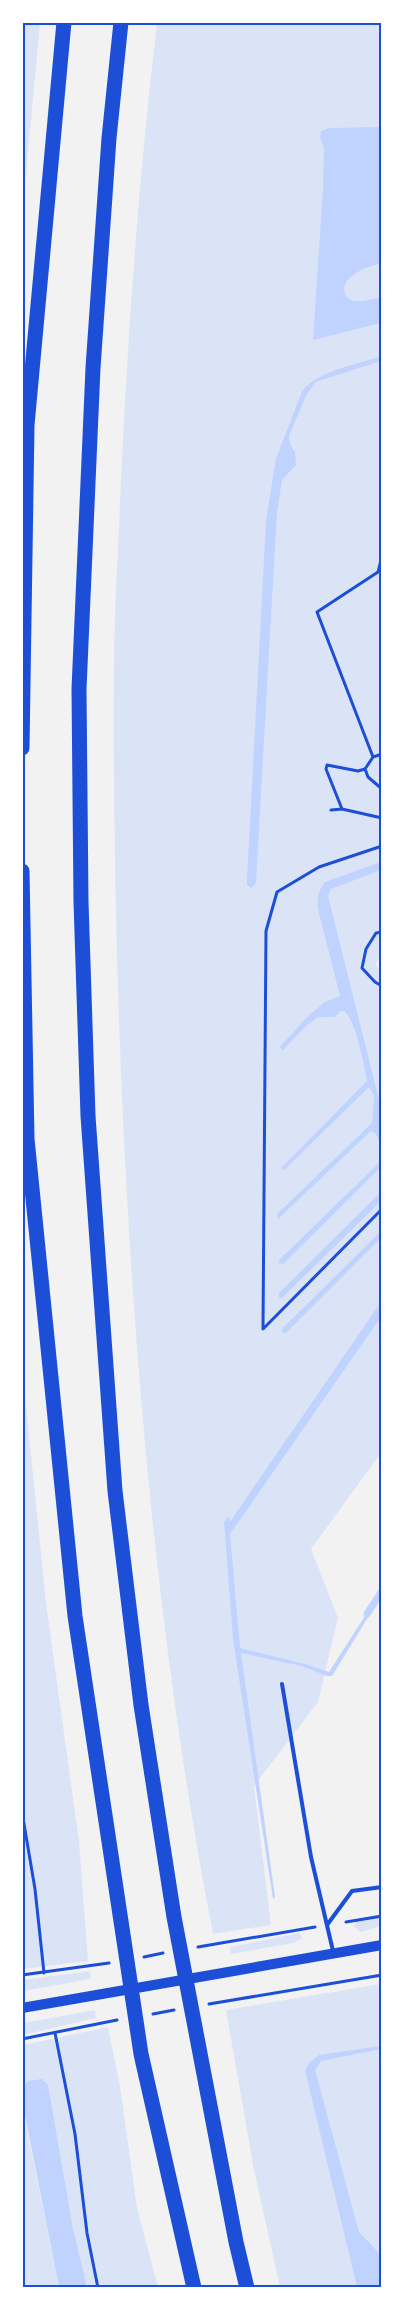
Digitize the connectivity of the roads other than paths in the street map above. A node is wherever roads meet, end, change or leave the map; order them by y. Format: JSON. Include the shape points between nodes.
{"nodes":[{"id":1,"x":64,"y":22,"type":"edge"},
{"id":2,"x":121,"y":22,"type":"edge"},
{"id":3,"x":22,"y":748,"type":"edge"},
{"id":4,"x":22,"y":872,"type":"edge"},
{"id":5,"x":282,"y":1684,"type":"dead end"},
{"id":6,"x":382,"y":1887,"type":"edge"},
{"id":7,"x":327,"y":1925,"type":"junction"},
{"id":8,"x":382,"y":1945,"type":"edge"},
{"id":9,"x":333,"y":1953,"type":"junction"},
{"id":10,"x":22,"y":2008,"type":"edge"},
{"id":11,"x":194,"y":2288,"type":"edge"},
{"id":12,"x":247,"y":2288,"type":"edge"}],
"edges":[{"from":1,"to":3,"type":"highway","via":[[28,425]]},
{"from":2,"to":12,"type":"highway","via":[[93,358],[79,689],[81,912],[88,1116],[115,1491],[141,1705],[174,1917]]},
{"from":4,"to":11,"type":"highway","via":[[27,1139],[75,1616],[142,2054]]},
{"from":5,"to":7,"type":"lane","via":[[311,1857]]},
{"from":6,"to":7,"type":"lane","via":[[352,1891]]},
{"from":7,"to":9,"type":"lane"},
{"from":8,"to":9,"type":"main road"},
{"from":9,"to":10,"type":"main road"}]}
